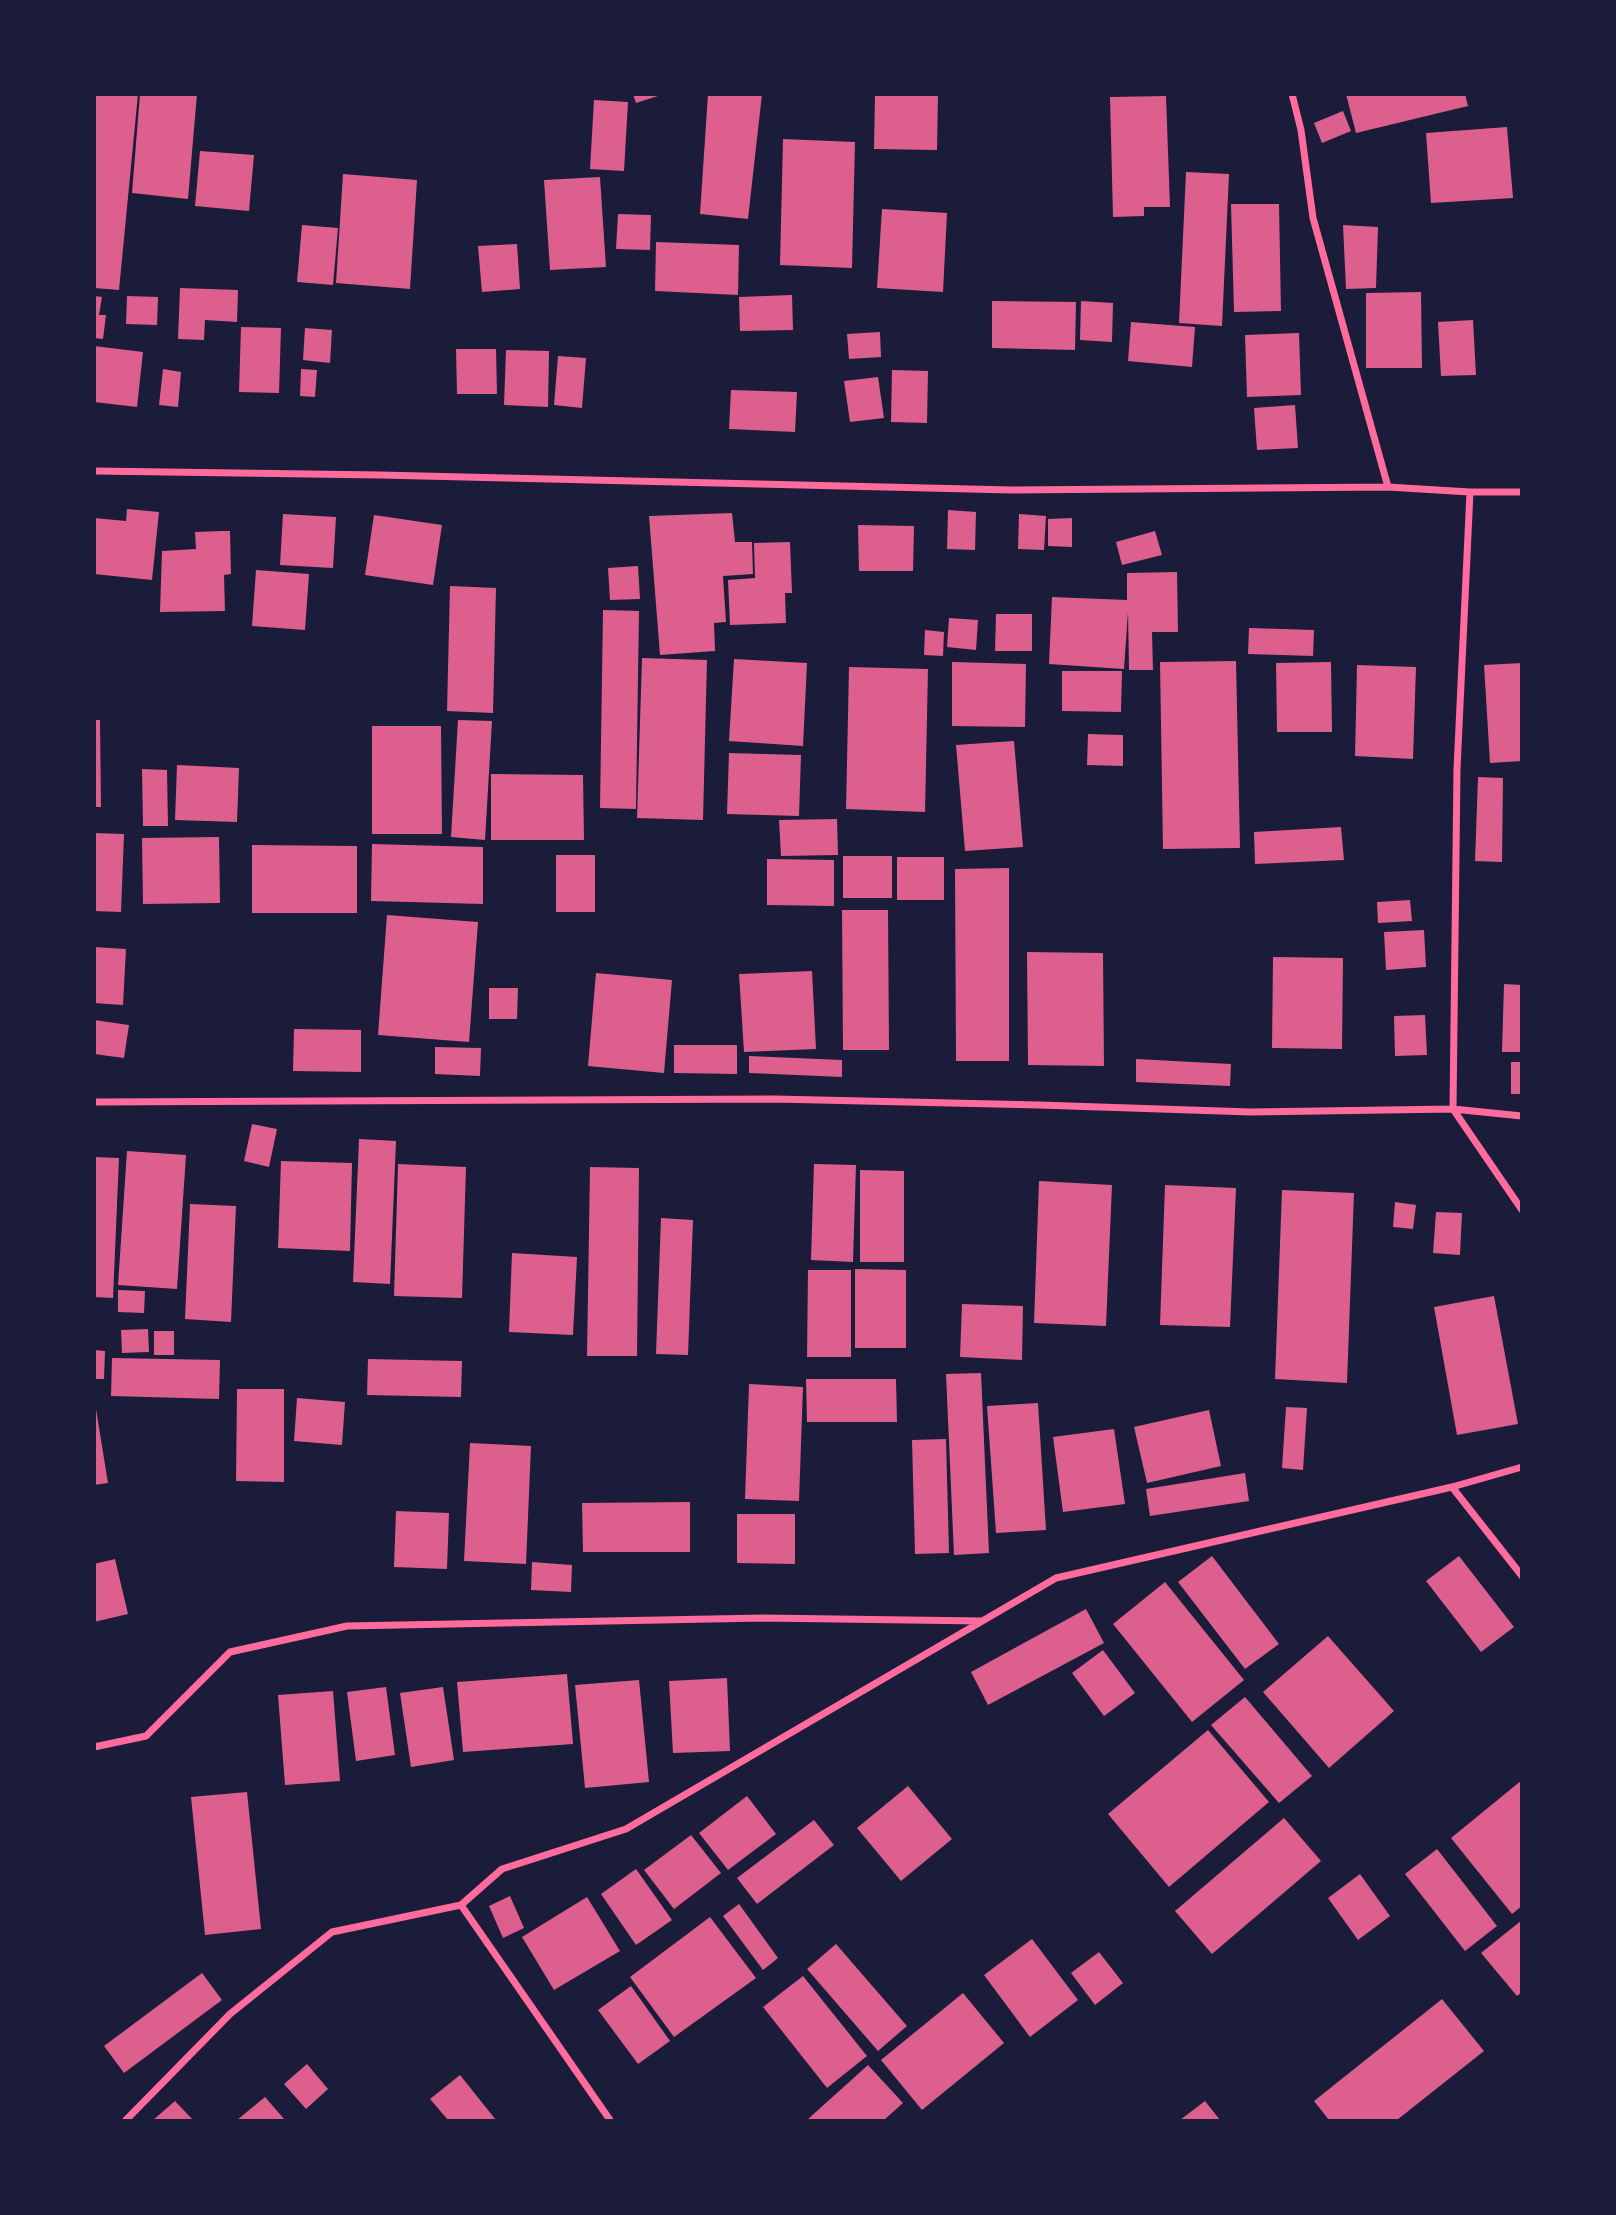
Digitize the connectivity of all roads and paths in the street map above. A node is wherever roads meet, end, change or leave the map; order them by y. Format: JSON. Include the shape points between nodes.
{"nodes":[{"id":1,"x":1292,"y":94,"type":"edge"},
{"id":2,"x":94,"y":471,"type":"edge"},
{"id":3,"x":1388,"y":488,"type":"junction"},
{"id":4,"x":1470,"y":492,"type":"junction"},
{"id":5,"x":1521,"y":492,"type":"edge"},
{"id":6,"x":94,"y":1102,"type":"edge"},
{"id":7,"x":1453,"y":1109,"type":"junction"},
{"id":8,"x":1521,"y":1116,"type":"edge"},
{"id":9,"x":1521,"y":1210,"type":"edge"},
{"id":10,"x":1521,"y":1467,"type":"edge"},
{"id":11,"x":1452,"y":1487,"type":"junction"},
{"id":12,"x":1521,"y":1576,"type":"edge"},
{"id":13,"x":981,"y":1621,"type":"junction"},
{"id":14,"x":94,"y":1747,"type":"edge"},
{"id":15,"x":461,"y":1905,"type":"junction"},
{"id":16,"x":126,"y":2120,"type":"edge"},
{"id":17,"x":610,"y":2120,"type":"edge"}],
"edges":[{"from":1,"to":3,"type":"street","via":[[1313,218]]},
{"from":2,"to":3,"type":"street","via":[[998,490]]},
{"from":3,"to":4,"type":"street"},
{"from":4,"to":5,"type":"street"},
{"from":4,"to":7,"type":"street","via":[[1457,769]]},
{"from":6,"to":7,"type":"street","via":[[775,1099],[1251,1112]]},
{"from":7,"to":8,"type":"street"},
{"from":7,"to":9,"type":"street"},
{"from":10,"to":11,"type":"street"},
{"from":11,"to":12,"type":"street"},
{"from":11,"to":13,"type":"street","via":[[1056,1578]]},
{"from":13,"to":14,"type":"street","via":[[763,1618],[346,1626],[230,1652],[146,1736]]},
{"from":13,"to":15,"type":"street","via":[[626,1829],[502,1868]]},
{"from":15,"to":16,"type":"street","via":[[332,1932],[230,2014]]},
{"from":15,"to":17,"type":"street"}]}
